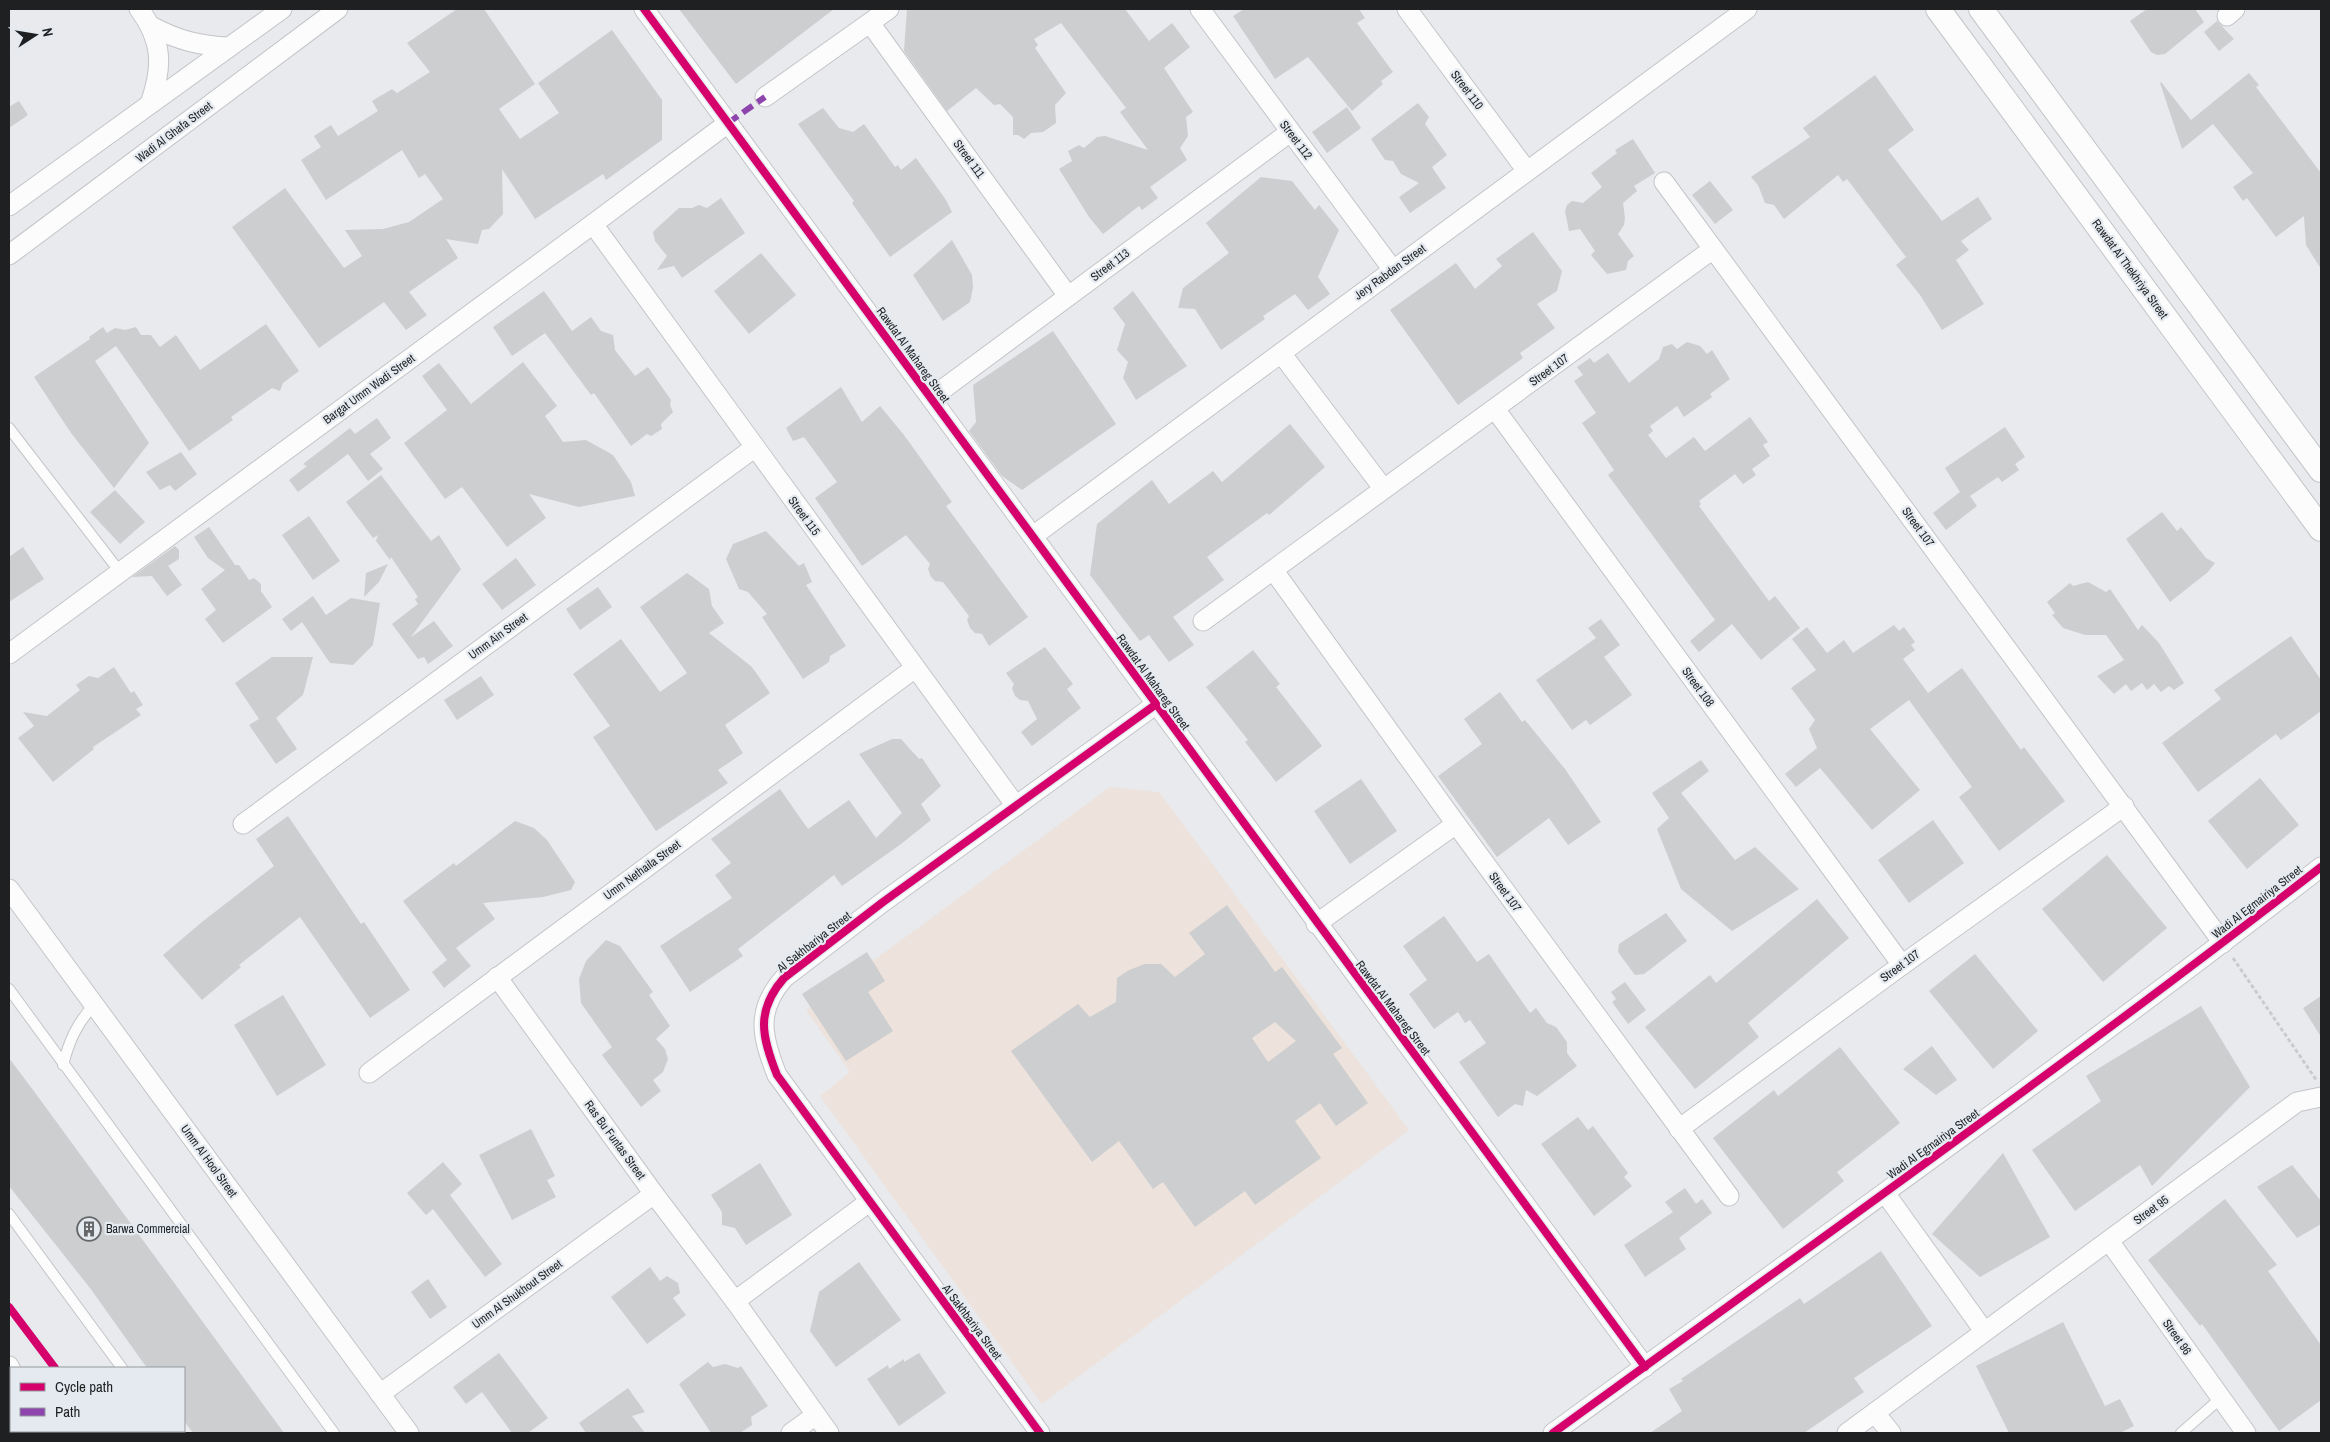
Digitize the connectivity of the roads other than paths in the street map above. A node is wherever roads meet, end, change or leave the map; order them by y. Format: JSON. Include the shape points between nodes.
{"nodes":[{"id":1,"x":139,"y":9,"type":"edge"},
{"id":2,"x":282,"y":9,"type":"edge"},
{"id":3,"x":338,"y":9,"type":"edge"},
{"id":4,"x":644,"y":9,"type":"edge"},
{"id":5,"x":889,"y":9,"type":"edge"},
{"id":6,"x":1200,"y":9,"type":"edge"},
{"id":7,"x":1407,"y":9,"type":"edge"},
{"id":8,"x":1747,"y":9,"type":"edge"},
{"id":9,"x":1938,"y":9,"type":"edge"},
{"id":10,"x":1981,"y":9,"type":"edge"},
{"id":11,"x":870,"y":22,"type":"junction"},
{"id":12,"x":152,"y":26,"type":"junction"},
{"id":13,"x":229,"y":47,"type":"junction"},
{"id":14,"x":764,"y":96,"type":"dead end"},
{"id":15,"x":150,"y":104,"type":"junction"},
{"id":16,"x":728,"y":123,"type":"junction"},
{"id":17,"x":1290,"y":132,"type":"junction"},
{"id":18,"x":1528,"y":171,"type":"junction"},
{"id":19,"x":1664,"y":182,"type":"dead end"},
{"id":20,"x":9,"y":206,"type":"edge"},
{"id":21,"x":593,"y":224,"type":"junction"},
{"id":22,"x":1713,"y":249,"type":"junction"},
{"id":23,"x":9,"y":255,"type":"edge"},
{"id":24,"x":1393,"y":270,"type":"junction"},
{"id":25,"x":1068,"y":296,"type":"junction"},
{"id":26,"x":1281,"y":353,"type":"junction"},
{"id":27,"x":931,"y":398,"type":"junction"},
{"id":28,"x":1495,"y":410,"type":"junction"},
{"id":29,"x":9,"y":428,"type":"edge"},
{"id":30,"x":754,"y":448,"type":"junction"},
{"id":31,"x":2321,"y":470,"type":"edge"},
{"id":32,"x":1383,"y":488,"type":"junction"},
{"id":33,"x":2321,"y":529,"type":"edge"},
{"id":34,"x":1033,"y":536,"type":"junction"},
{"id":35,"x":1274,"y":571,"type":"junction"},
{"id":36,"x":120,"y":572,"type":"junction"},
{"id":37,"x":1203,"y":621,"type":"dead end"},
{"id":38,"x":9,"y":654,"type":"edge"},
{"id":39,"x":915,"y":668,"type":"junction"},
{"id":40,"x":1155,"y":705,"type":"junction"},
{"id":41,"x":1016,"y":806,"type":"junction"},
{"id":42,"x":2124,"y":806,"type":"junction"},
{"id":43,"x":243,"y":824,"type":"dead end"},
{"id":44,"x":1456,"y":824,"type":"junction"},
{"id":45,"x":2321,"y":867,"type":"edge"},
{"id":46,"x":9,"y":890,"type":"edge"},
{"id":47,"x":1316,"y":924,"type":"junction"},
{"id":48,"x":2223,"y":943,"type":"junction"},
{"id":49,"x":1902,"y":965,"type":"junction"},
{"id":50,"x":497,"y":977,"type":"junction"},
{"id":51,"x":9,"y":989,"type":"edge"},
{"id":52,"x":94,"y":1005,"type":"junction"},
{"id":53,"x":63,"y":1065,"type":"junction"},
{"id":54,"x":369,"y":1073,"type":"dead end"},
{"id":55,"x":2321,"y":1098,"type":"edge"},
{"id":56,"x":1679,"y":1128,"type":"junction"},
{"id":57,"x":1885,"y":1193,"type":"junction"},
{"id":58,"x":654,"y":1194,"type":"junction"},
{"id":59,"x":1729,"y":1196,"type":"dead end"},
{"id":60,"x":869,"y":1202,"type":"junction"},
{"id":61,"x":9,"y":1214,"type":"edge"},
{"id":62,"x":2109,"y":1241,"type":"junction"},
{"id":63,"x":736,"y":1301,"type":"junction"},
{"id":64,"x":1984,"y":1332,"type":"junction"},
{"id":65,"x":1645,"y":1366,"type":"junction"},
{"id":66,"x":121,"y":1367,"type":"edge"},
{"id":67,"x":380,"y":1394,"type":"junction"},
{"id":68,"x":2221,"y":1398,"type":"junction"},
{"id":69,"x":1875,"y":1413,"type":"junction"},
{"id":70,"x":816,"y":1415,"type":"junction"},
{"id":71,"x":334,"y":1433,"type":"edge"},
{"id":72,"x":409,"y":1433,"type":"edge"},
{"id":73,"x":791,"y":1433,"type":"edge"},
{"id":74,"x":829,"y":1433,"type":"edge"},
{"id":75,"x":1040,"y":1433,"type":"edge"},
{"id":76,"x":1553,"y":1433,"type":"edge"},
{"id":77,"x":1847,"y":1433,"type":"edge"},
{"id":78,"x":1891,"y":1433,"type":"edge"},
{"id":79,"x":2181,"y":1433,"type":"edge"},
{"id":80,"x":2246,"y":1433,"type":"edge"}],
"edges":[{"from":1,"to":12,"type":"street"},
{"from":2,"to":13,"type":"street"},
{"from":3,"to":23,"type":"street","name":"Wadi Al Ghafa Street"},
{"from":4,"to":16,"type":"street","name":"Rawdat Al Mahareg Street"},
{"from":5,"to":11,"type":"street"},
{"from":6,"to":17,"type":"street","name":"Street 112"},
{"from":7,"to":18,"type":"street","name":"Street 110"},
{"from":8,"to":18,"type":"street","name":"Jery Rabdan Street"},
{"from":9,"to":33,"type":"street","name":"Rawdat Al Thekhriya Street"},
{"from":10,"to":31,"type":"street"},
{"from":11,"to":14,"type":"street"},
{"from":11,"to":25,"type":"street","name":"Street 111"},
{"from":12,"to":13,"type":"street","via":[[189,42]]},
{"from":12,"to":15,"type":"street","via":[[158,45],[159,65],[157,85]]},
{"from":13,"to":15,"type":"street"},
{"from":15,"to":20,"type":"street"},
{"from":16,"to":21,"type":"street","name":"Bargat Umm Wadi Street"},
{"from":16,"to":27,"type":"street","name":"Rawdat Al Mahareg Street"},
{"from":17,"to":24,"type":"street","name":"Street 112"},
{"from":17,"to":25,"type":"street","name":"Street 113"},
{"from":18,"to":24,"type":"street","name":"Jery Rabdan Street"},
{"from":19,"to":22,"type":"street","name":"Street 107"},
{"from":21,"to":30,"type":"street","name":"Street 115"},
{"from":21,"to":36,"type":"street","name":"Bargat Umm Wadi Street"},
{"from":22,"to":28,"type":"street","name":"Street 107"},
{"from":22,"to":42,"type":"street","name":"Street 107"},
{"from":24,"to":26,"type":"street","name":"Jery Rabdan Street"},
{"from":25,"to":27,"type":"street","name":"Street 113"},
{"from":26,"to":32,"type":"street"},
{"from":26,"to":34,"type":"street","name":"Jery Rabdan Street"},
{"from":27,"to":34,"type":"street","name":"Rawdat Al Mahareg Street"},
{"from":28,"to":32,"type":"street","name":"Street 107"},
{"from":28,"to":49,"type":"street","name":"Street 108"},
{"from":29,"to":36,"type":"lane"},
{"from":30,"to":39,"type":"street","name":"Street 115"},
{"from":30,"to":43,"type":"street","name":"Umm Ain Street"},
{"from":32,"to":35,"type":"street","name":"Street 107"},
{"from":34,"to":40,"type":"street","name":"Rawdat Al Mahareg Street"},
{"from":35,"to":37,"type":"street","name":"Street 107"},
{"from":35,"to":44,"type":"street","name":"Street 107"},
{"from":36,"to":38,"type":"street","name":"Bargat Umm Wadi Street"},
{"from":39,"to":41,"type":"street","name":"Street 115"},
{"from":39,"to":50,"type":"street","name":"Umm Nethaila Street"},
{"from":40,"to":41,"type":"street","name":"Al Sakhbariya Street"},
{"from":40,"to":47,"type":"street","name":"Rawdat Al Mahareg Street"},
{"from":41,"to":60,"type":"street","name":"Al Sakhbariya Street","via":[[784,978],[772,992],[765,1008],[763,1029],[777,1076]]},
{"from":42,"to":48,"type":"street","name":"Street 107"},
{"from":42,"to":49,"type":"street","name":"Street 107"},
{"from":44,"to":47,"type":"street"},
{"from":44,"to":56,"type":"street","name":"Street 107"},
{"from":45,"to":48,"type":"street","name":"Wadi Al Egmairiya Street"},
{"from":46,"to":52,"type":"street","name":"Umm Al Hool Street"},
{"from":47,"to":65,"type":"street","name":"Rawdat Al Mahareg Street"},
{"from":48,"to":57,"type":"street","name":"Wadi Al Egmairiya Street"},
{"from":49,"to":56,"type":"street","name":"Street 107"},
{"from":50,"to":54,"type":"street","name":"Umm Nethaila Street"},
{"from":50,"to":58,"type":"street","name":"Ras Bu Funtas Street"},
{"from":51,"to":53,"type":"lane"},
{"from":52,"to":53,"type":"lane","via":[[75,1028]]},
{"from":52,"to":67,"type":"street","name":"Umm Al Hool Street"},
{"from":53,"to":71,"type":"lane"},
{"from":55,"to":62,"type":"street","name":"Street 95","via":[[2297,1102]]},
{"from":56,"to":59,"type":"street","name":"Street 107"},
{"from":57,"to":64,"type":"street"},
{"from":57,"to":65,"type":"street","name":"Wadi Al Egmairiya Street"},
{"from":58,"to":63,"type":"street","name":"Ras Bu Funtas Street"},
{"from":58,"to":67,"type":"street","name":"Umm Al Shukhout Street"},
{"from":60,"to":63,"type":"street"},
{"from":60,"to":75,"type":"street","name":"Al Sakhbariya Street"},
{"from":61,"to":66,"type":"lane"},
{"from":62,"to":64,"type":"street","name":"Street 95"},
{"from":62,"to":68,"type":"street","name":"Street 96"},
{"from":63,"to":70,"type":"street","name":"Ras Bu Funtas Street"},
{"from":64,"to":69,"type":"street","name":"Street 95"},
{"from":65,"to":76,"type":"street","name":"Wadi Al Egmairiya Street"},
{"from":67,"to":72,"type":"street","name":"Umm Al Hool Street"},
{"from":68,"to":79,"type":"lane"},
{"from":68,"to":80,"type":"street","name":"Street 96"},
{"from":69,"to":77,"type":"street","name":"Street 95"},
{"from":69,"to":78,"type":"street"},
{"from":70,"to":73,"type":"street"},
{"from":70,"to":74,"type":"street","name":"Ras Bu Funtas Street"}]}
